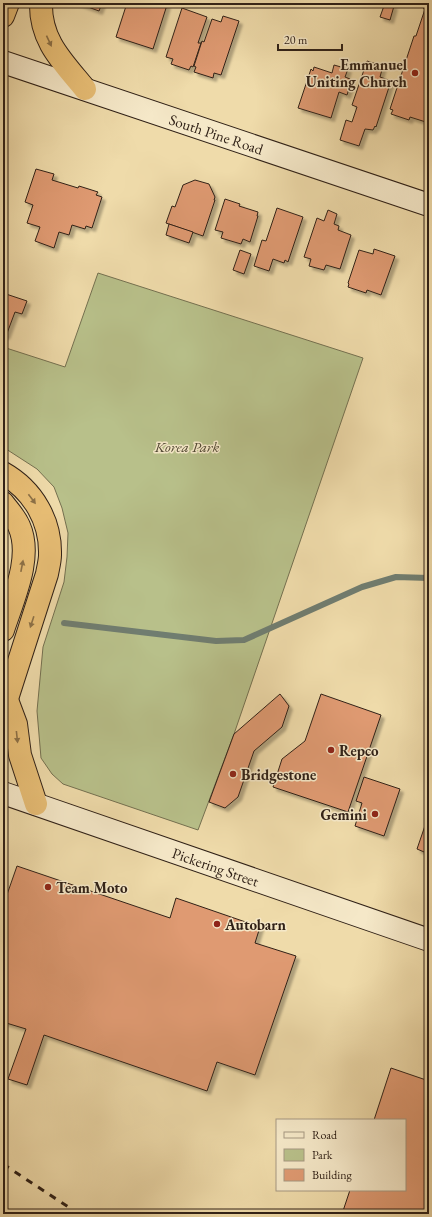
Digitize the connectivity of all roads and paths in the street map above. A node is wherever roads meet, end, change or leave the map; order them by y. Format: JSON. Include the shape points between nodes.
{"nodes":[{"id":1,"x":8,"y":3,"type":"edge"},
{"id":2,"x":40,"y":3,"type":"edge"},
{"id":3,"x":3,"y":16,"type":"edge"},
{"id":4,"x":3,"y":62,"type":"edge"},
{"id":5,"x":85,"y":89,"type":"junction"},
{"id":6,"x":429,"y":205,"type":"edge"},
{"id":7,"x":3,"y":473,"type":"edge"},
{"id":8,"x":3,"y":503,"type":"edge"},
{"id":9,"x":3,"y":630,"type":"edge"},
{"id":10,"x":5,"y":705,"type":"edge"},
{"id":11,"x":3,"y":794,"type":"edge"},
{"id":12,"x":36,"y":804,"type":"junction"},
{"id":13,"x":429,"y":940,"type":"edge"}],
"edges":[{"from":1,"to":3,"type":"highway"},
{"from":2,"to":5,"type":"highway","one_way":true,"via":[[48,41]]},
{"from":4,"to":5,"type":"main road","name":"South Pine Road"},
{"from":5,"to":6,"type":"main road","name":"South Pine Road"},
{"from":7,"to":10,"type":"highway","one_way":true,"via":[[21,486],[43,517],[49,536],[50,556],[47,574]]},
{"from":9,"to":8,"type":"highway","one_way":true,"via":[[19,581],[24,555],[19,527]]},
{"from":10,"to":12,"type":"highway","one_way":true,"via":[[16,724],[20,755]]},
{"from":11,"to":12,"type":"main road","name":"Pickering Street"},
{"from":12,"to":13,"type":"main road","name":"Pickering Street"}]}
